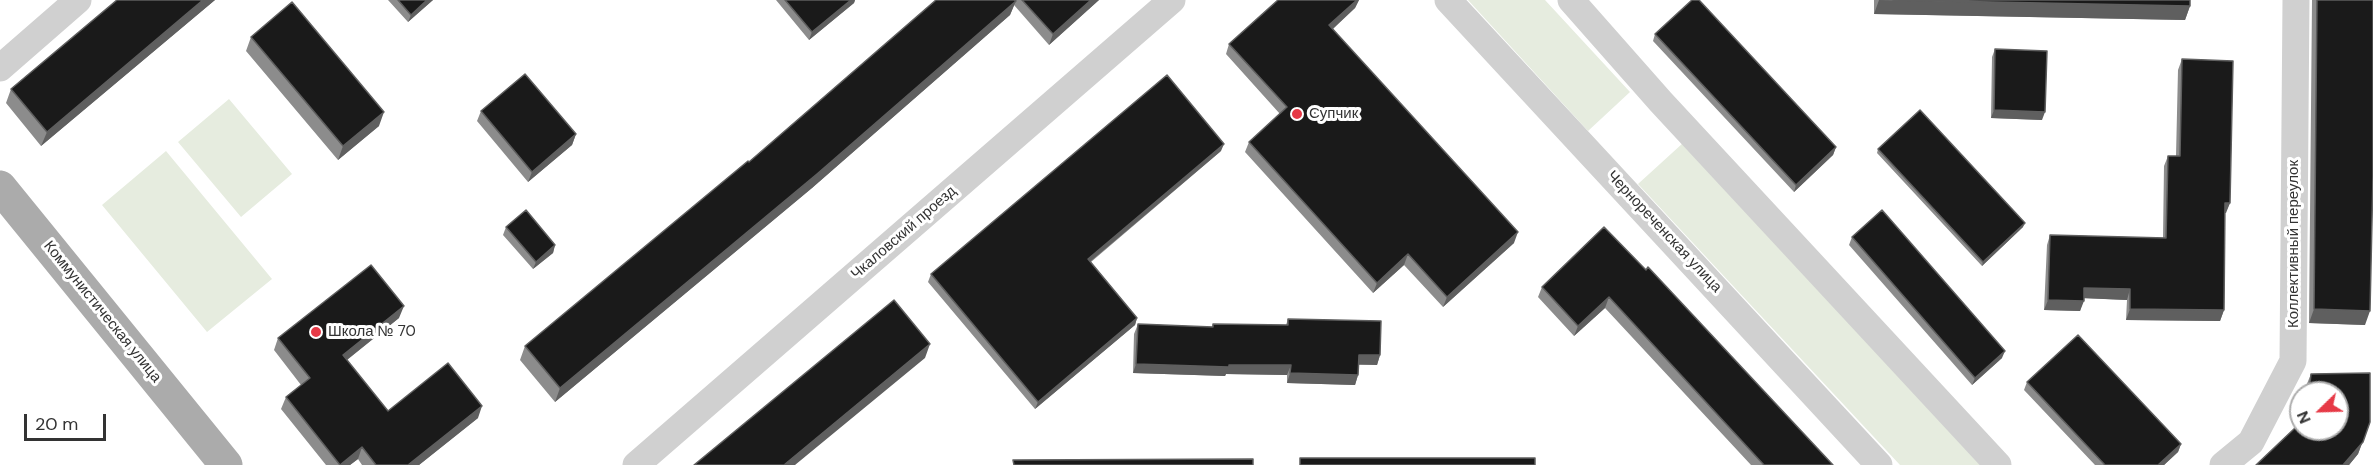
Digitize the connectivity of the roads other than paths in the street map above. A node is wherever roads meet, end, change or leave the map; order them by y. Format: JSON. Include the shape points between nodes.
{"nodes":[{"id":1,"x":78,"y":0,"type":"edge"},
{"id":2,"x":1172,"y":0,"type":"edge"},
{"id":3,"x":1449,"y":0,"type":"edge"},
{"id":4,"x":1570,"y":0,"type":"edge"},
{"id":5,"x":2296,"y":0,"type":"edge"},
{"id":6,"x":0,"y":68,"type":"edge"},
{"id":7,"x":0,"y":187,"type":"edge"},
{"id":8,"x":226,"y":465,"type":"edge"},
{"id":9,"x":636,"y":465,"type":"edge"},
{"id":10,"x":1879,"y":465,"type":"edge"},
{"id":11,"x":1998,"y":465,"type":"edge"},
{"id":12,"x":2223,"y":465,"type":"edge"}],
"edges":[{"from":1,"to":6,"type":"street"},
{"from":2,"to":9,"type":"street","name":"Чкаловский проезд"},
{"from":3,"to":10,"type":"street","name":"Чернореченская улица"},
{"from":4,"to":11,"type":"street"},
{"from":5,"to":12,"type":"street","name":"Коллективный переулок","via":[[2293,361],[2251,442]]},
{"from":7,"to":8,"type":"main road","name":"Коммунистическая улица"}]}
